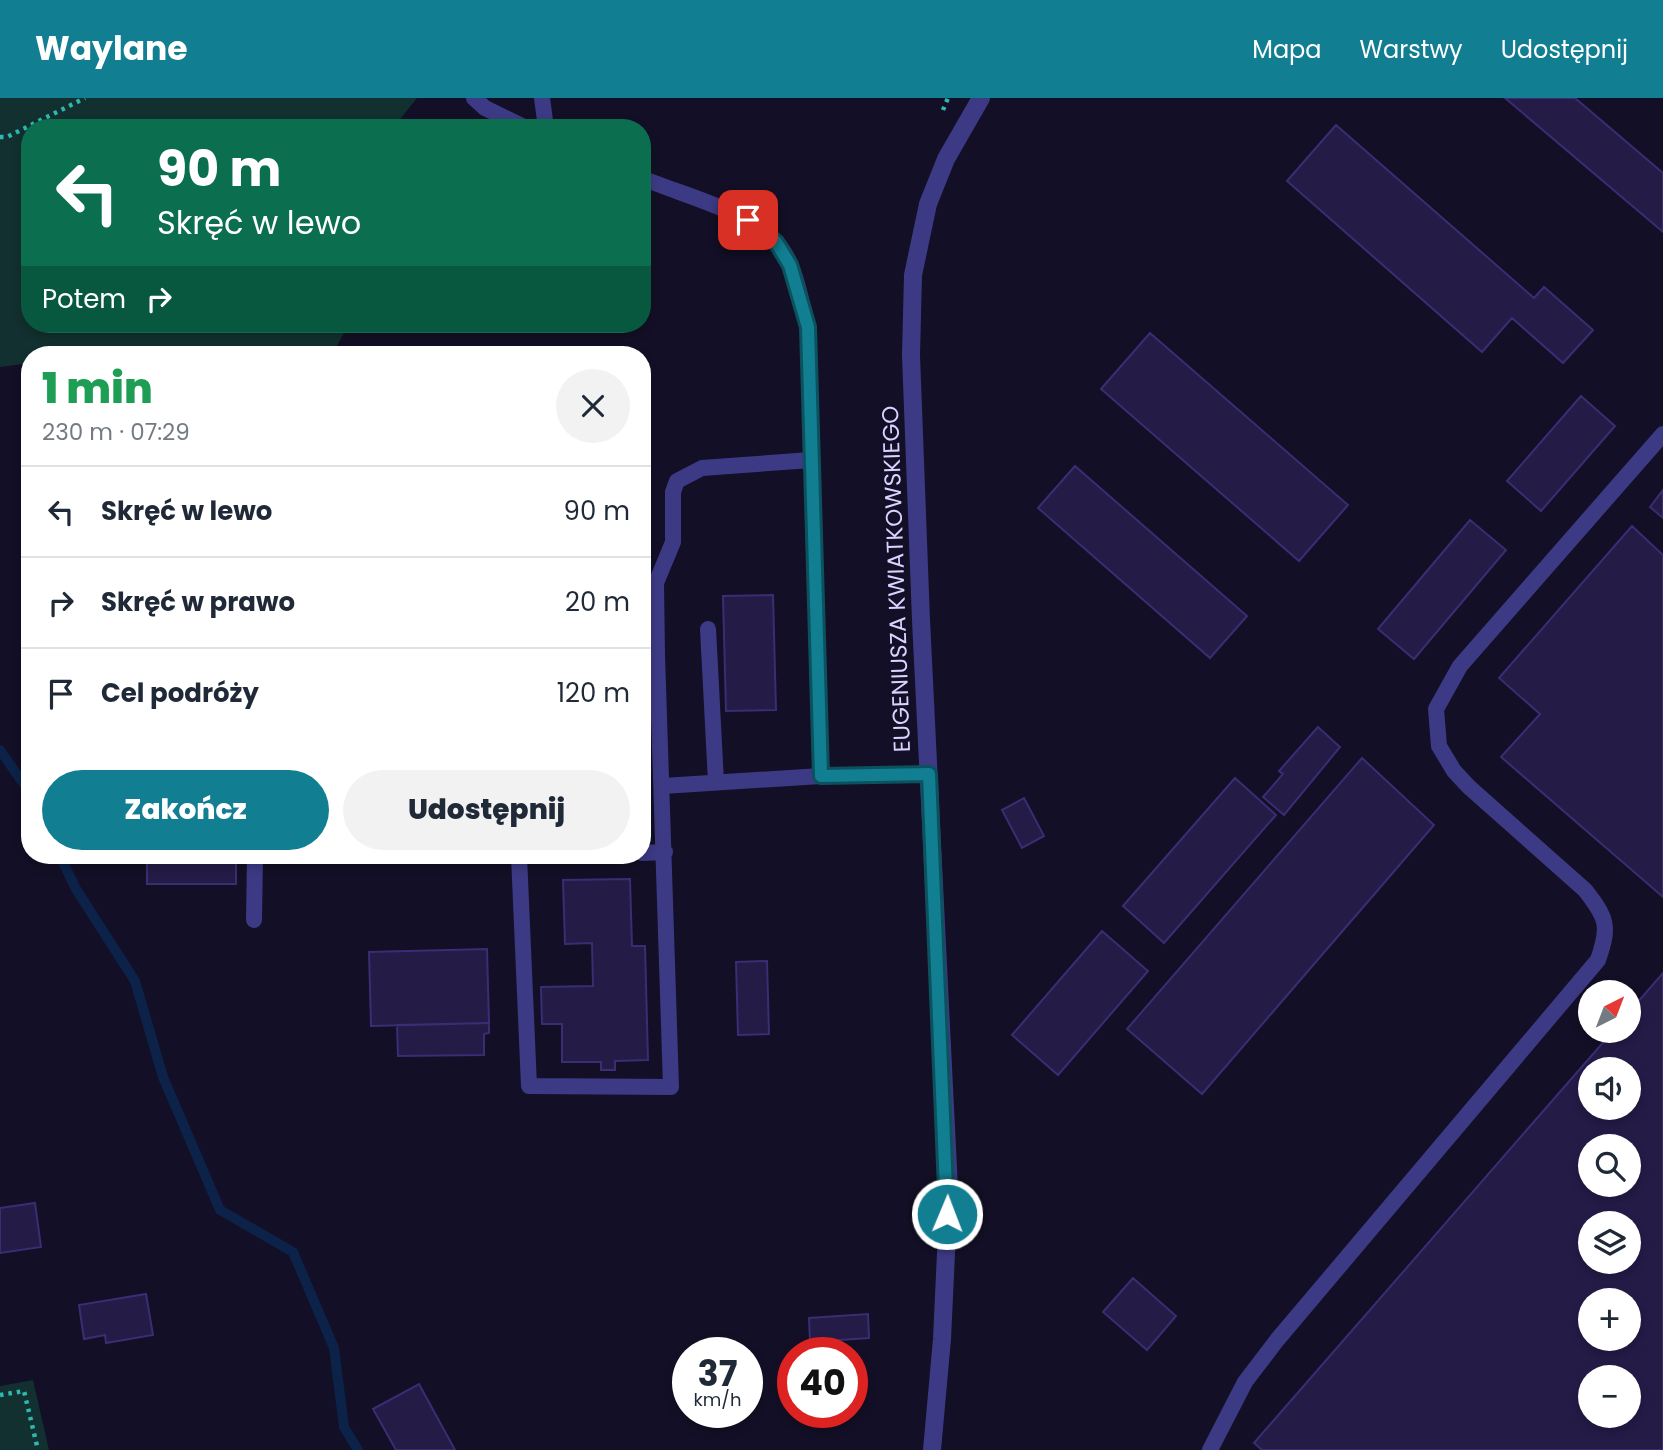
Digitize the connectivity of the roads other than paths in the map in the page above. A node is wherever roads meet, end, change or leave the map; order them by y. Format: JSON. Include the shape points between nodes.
{"nodes":[{"id":1,"x":474,"y":98,"type":"edge"},
{"id":2,"x":542,"y":98,"type":"edge"},
{"id":3,"x":981,"y":98,"type":"edge"},
{"id":4,"x":506,"y":119,"type":"edge"},
{"id":5,"x":545,"y":119,"type":"edge"},
{"id":6,"x":651,"y":182,"type":"edge"},
{"id":7,"x":1663,"y":434,"type":"edge"},
{"id":8,"x":811,"y":460,"type":"junction"},
{"id":9,"x":708,"y":629,"type":"dead end"},
{"id":10,"x":651,"y":643,"type":"edge"},
{"id":11,"x":651,"y":665,"type":"edge"},
{"id":12,"x":929,"y":774,"type":"junction"},
{"id":13,"x":821,"y":776,"type":"junction"},
{"id":14,"x":716,"y":782,"type":"junction"},
{"id":15,"x":663,"y":786,"type":"junction"},
{"id":16,"x":665,"y":852,"type":"junction"},
{"id":17,"x":651,"y":853,"type":"edge"},
{"id":18,"x":255,"y":864,"type":"edge"},
{"id":19,"x":519,"y":864,"type":"edge"},
{"id":20,"x":254,"y":920,"type":"dead end"},
{"id":21,"x":932,"y":1450,"type":"edge"},
{"id":22,"x":1210,"y":1450,"type":"edge"}],
"edges":[{"from":1,"to":4,"type":"lane"},
{"from":2,"to":5,"type":"lane"},
{"from":3,"to":12,"type":"street","name":"EUGENIUSZA KWIATKOWSKIEGO","via":[[946,159],[913,275],[911,355]]},
{"from":6,"to":8,"type":"lane","via":[[748,220],[776,242],[790,265],[808,327]]},
{"from":7,"to":22,"type":"lane","via":[[1460,666],[1436,709],[1439,746],[1454,771],[1585,890],[1602,912],[1607,933],[1598,960],[1277,1340],[1245,1382]]},
{"from":8,"to":10,"type":"lane","via":[[702,467],[677,481],[673,542],[656,583]]},
{"from":8,"to":13,"type":"lane"},
{"from":9,"to":14,"type":"lane"},
{"from":11,"to":15,"type":"lane"},
{"from":12,"to":13,"type":"lane"},
{"from":12,"to":21,"type":"street","name":"EUGENIUSZA KWIATKOWSKIEGO","via":[[949,1189]]},
{"from":13,"to":14,"type":"lane"},
{"from":14,"to":15,"type":"lane"},
{"from":15,"to":16,"type":"lane"},
{"from":16,"to":17,"type":"lane"},
{"from":16,"to":19,"type":"lane","via":[[671,1087],[529,1086]]},
{"from":18,"to":20,"type":"lane"}]}
